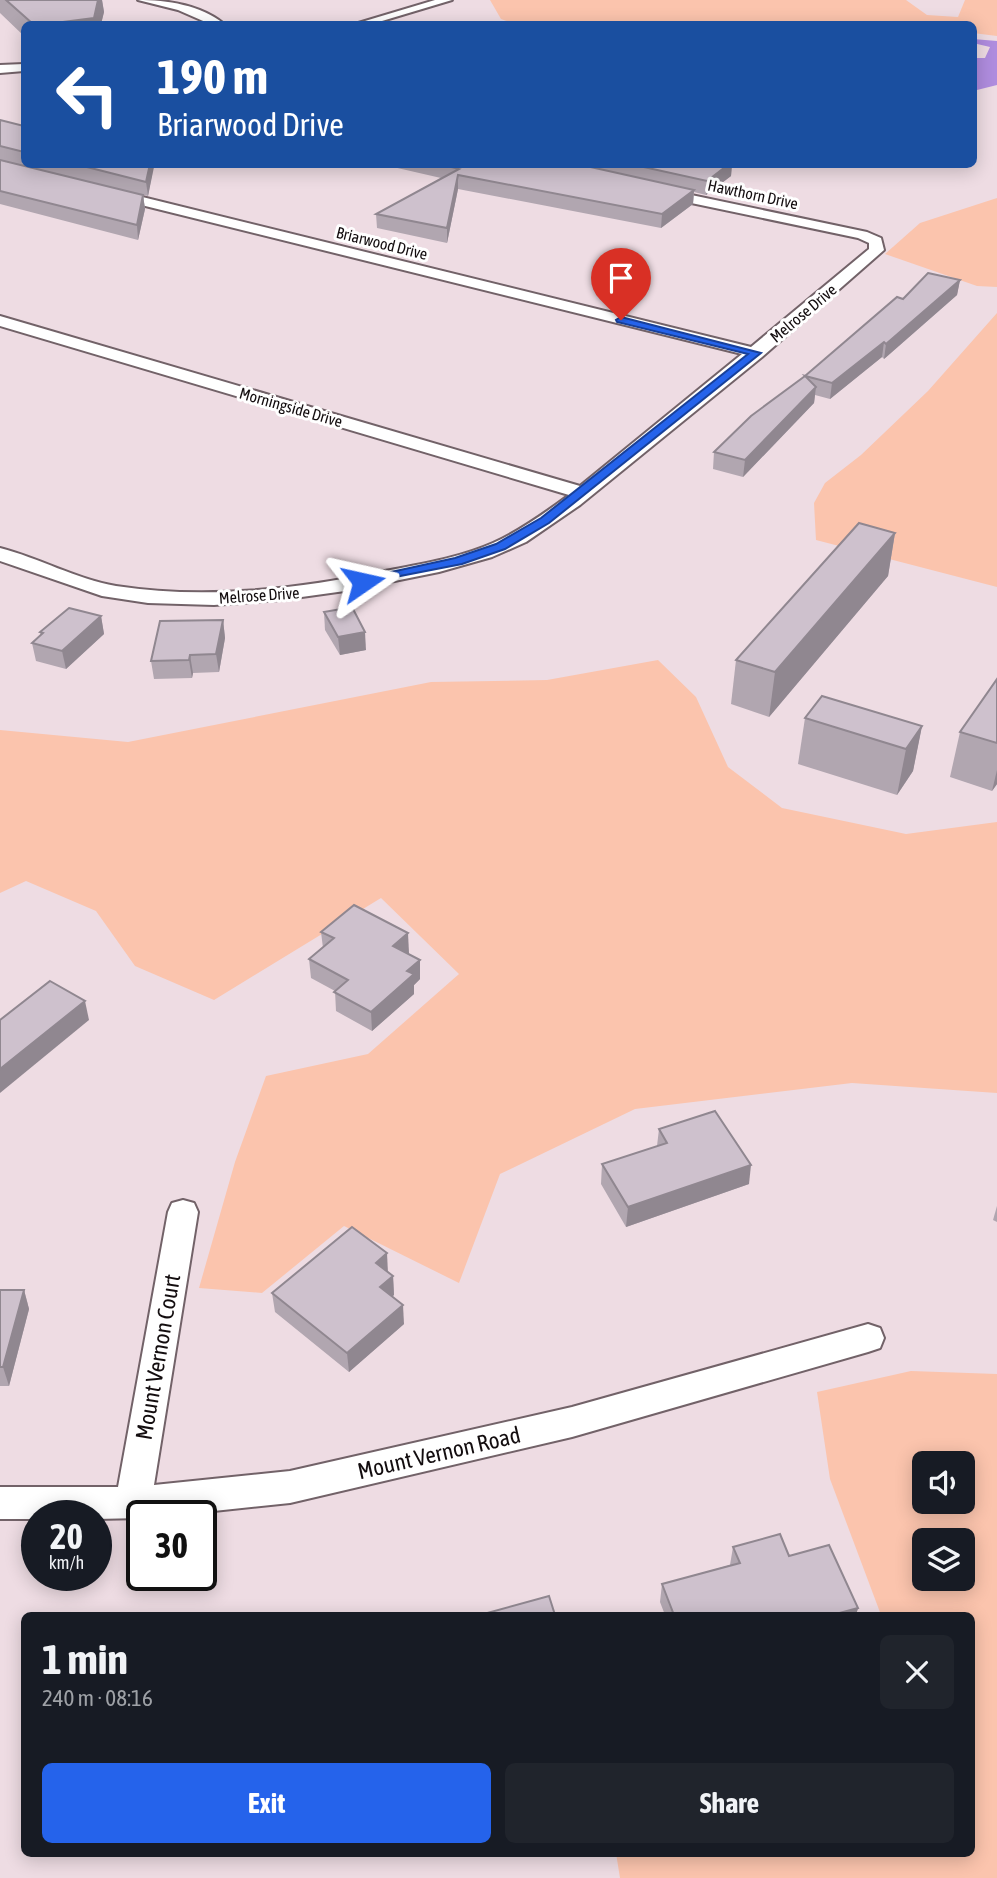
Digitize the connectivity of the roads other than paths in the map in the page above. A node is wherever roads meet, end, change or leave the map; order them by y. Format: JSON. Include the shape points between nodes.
{"nodes":[{"id":1,"x":143,"y":0,"type":"edge"},
{"id":2,"x":447,"y":0,"type":"edge"},
{"id":3,"x":211,"y":21,"type":"edge"},
{"id":4,"x":372,"y":21,"type":"edge"},
{"id":5,"x":21,"y":68,"type":"edge"},
{"id":6,"x":0,"y":69,"type":"edge"},
{"id":7,"x":94,"y":190,"type":"edge"},
{"id":8,"x":650,"y":190,"type":"edge"},
{"id":9,"x":877,"y":250,"type":"joint"},
{"id":10,"x":0,"y":321,"type":"edge"},
{"id":11,"x":756,"y":353,"type":"junction"},
{"id":12,"x":582,"y":493,"type":"junction"},
{"id":13,"x":0,"y":554,"type":"edge"},
{"id":14,"x":183,"y":1212,"type":"dead end"},
{"id":15,"x":868,"y":1338,"type":"dead end"},
{"id":16,"x":133,"y":1500,"type":"edge"},
{"id":17,"x":162,"y":1500,"type":"edge"},
{"id":18,"x":0,"y":1503,"type":"edge"},
{"id":19,"x":126,"y":1503,"type":"edge"}],
"edges":[{"from":1,"to":3,"type":"street","via":[[181,7]]},
{"from":2,"to":4,"type":"street"},
{"from":5,"to":6,"type":"street"},
{"from":7,"to":11,"type":"street","name":"Briarwood Drive"},
{"from":8,"to":9,"type":"street","name":"Hawthorn Drive","via":[[862,235],[876,241]]},
{"from":9,"to":11,"type":"street","name":"Melrose Drive"},
{"from":10,"to":12,"type":"street","name":"Morningside Drive"},
{"from":11,"to":12,"type":"street","name":"Melrose Drive"},
{"from":12,"to":13,"type":"street","name":"Melrose Drive","via":[[500,546],[417,572],[299,593],[170,599],[112,592]]},
{"from":14,"to":16,"type":"street","name":"Mount Vernon Court"},
{"from":15,"to":17,"type":"street","name":"Mount Vernon Road","via":[[572,1422],[369,1469],[290,1487]]},
{"from":18,"to":19,"type":"street","name":"Mount Vernon Road"}]}
